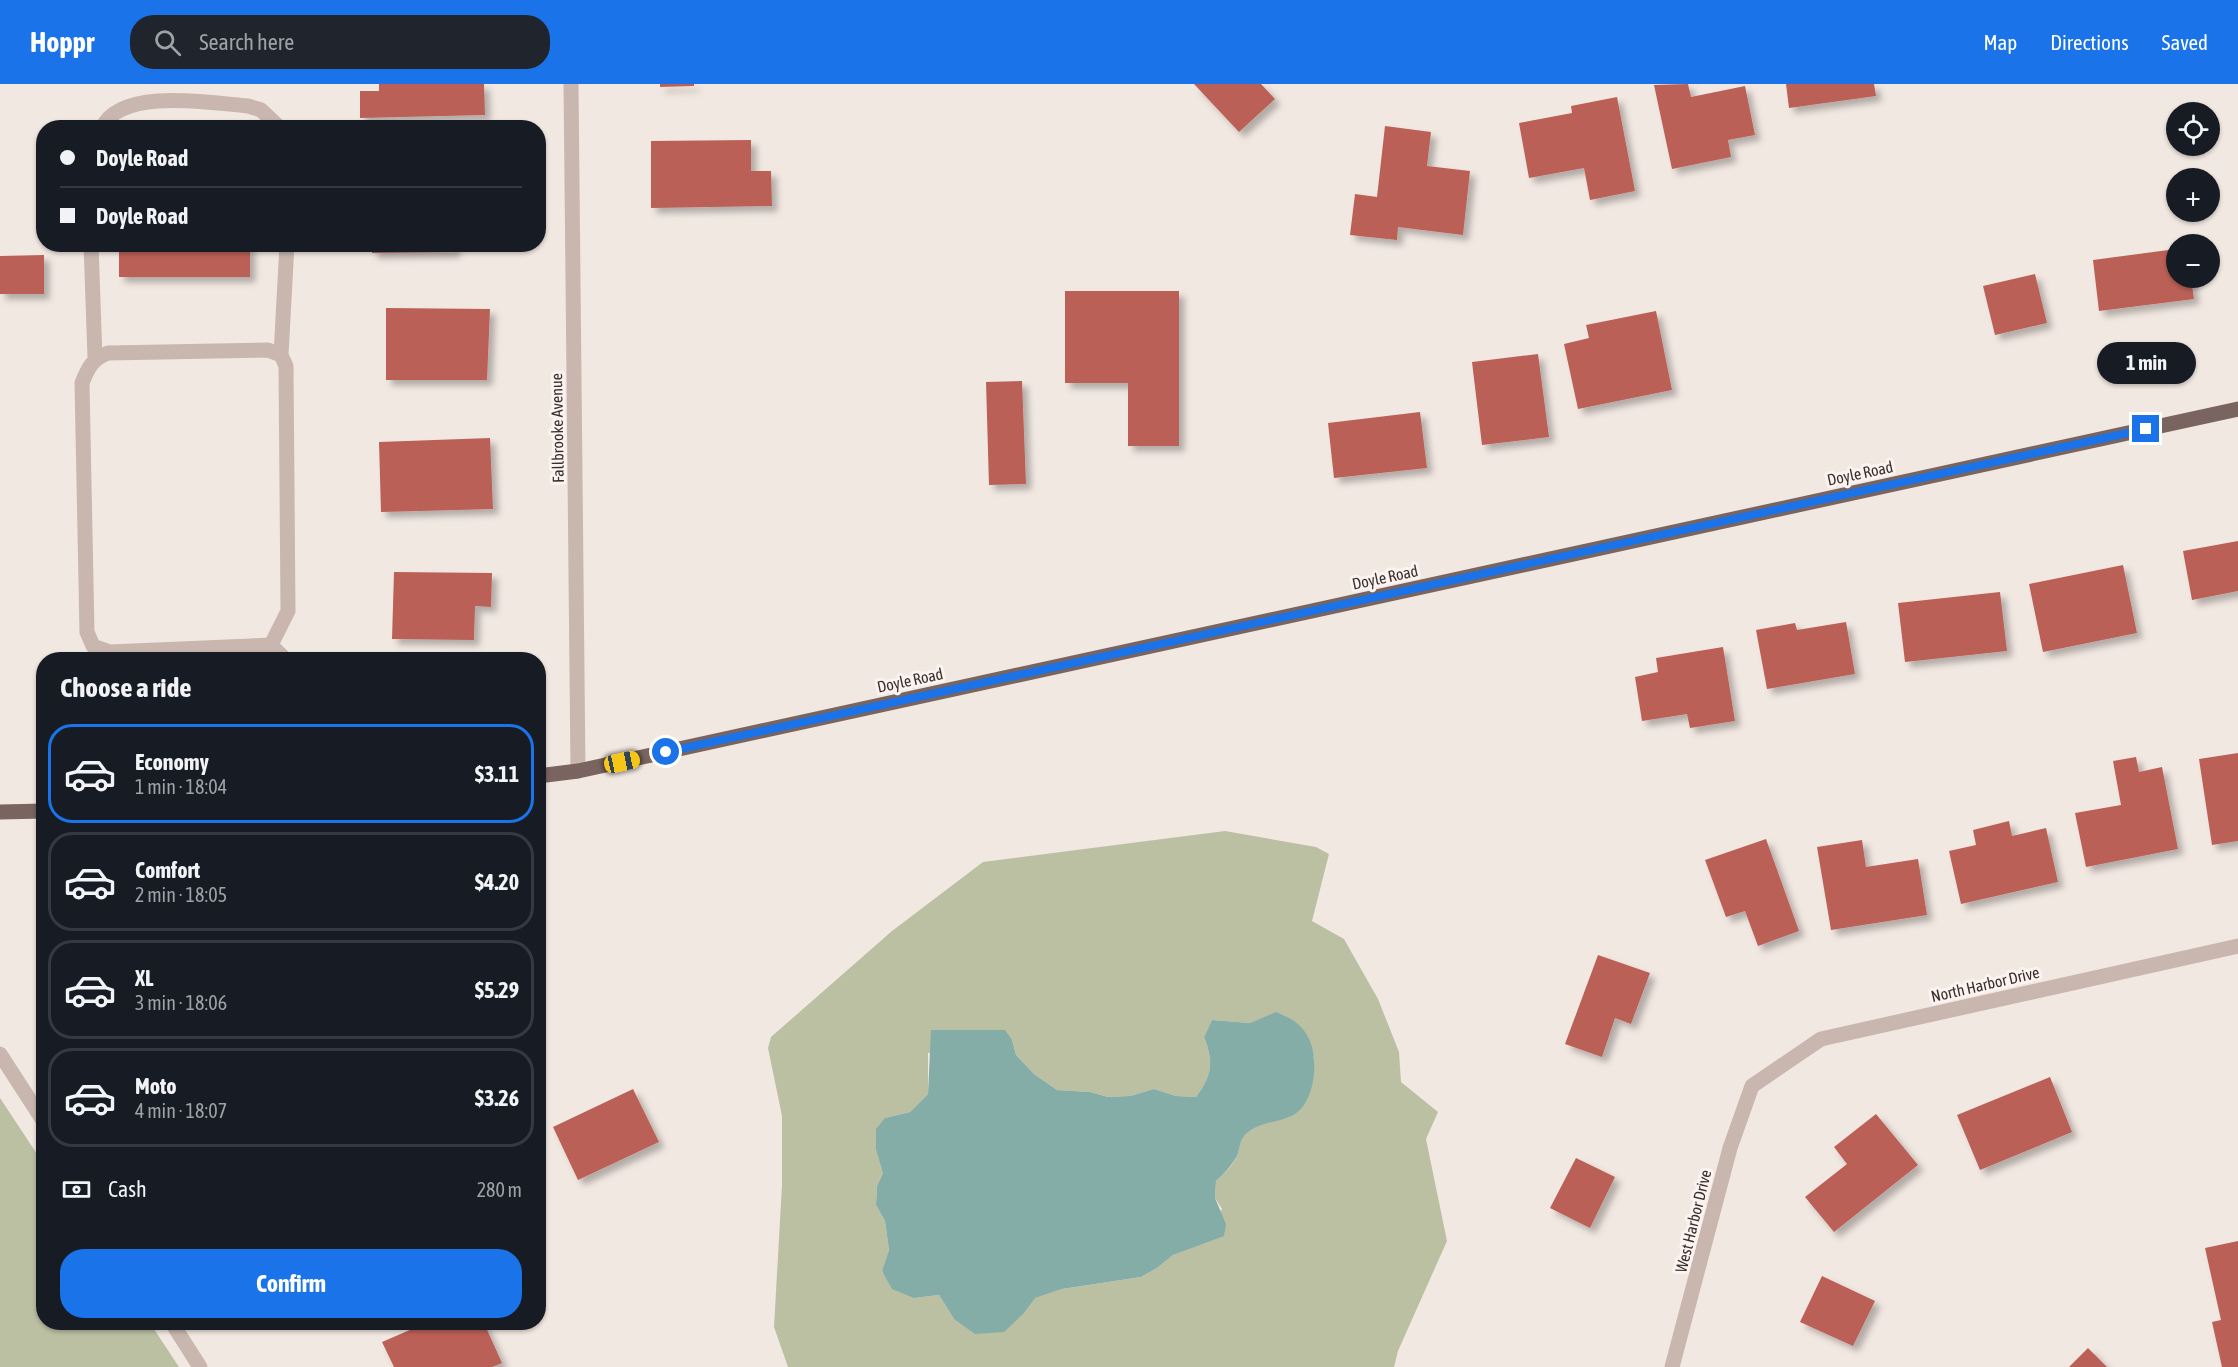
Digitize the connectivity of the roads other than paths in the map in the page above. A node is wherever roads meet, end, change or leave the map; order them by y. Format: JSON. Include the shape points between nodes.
{"nodes":[{"id":1,"x":571,"y":84,"type":"edge"},
{"id":2,"x":110,"y":120,"type":"edge"},
{"id":3,"x":272,"y":120,"type":"edge"},
{"id":4,"x":91,"y":252,"type":"edge"},
{"id":5,"x":286,"y":252,"type":"edge"},
{"id":6,"x":281,"y":355,"type":"junction"},
{"id":7,"x":95,"y":357,"type":"junction"},
{"id":8,"x":2238,"y":409,"type":"edge"},
{"id":9,"x":271,"y":645,"type":"junction"},
{"id":10,"x":266,"y":652,"type":"edge"},
{"id":11,"x":278,"y":652,"type":"edge"},
{"id":12,"x":579,"y":771,"type":"junction"},
{"id":13,"x":546,"y":775,"type":"edge"},
{"id":14,"x":36,"y":811,"type":"edge"},
{"id":15,"x":0,"y":812,"type":"edge"},
{"id":16,"x":2238,"y":946,"type":"edge"},
{"id":17,"x":0,"y":1054,"type":"edge"},
{"id":18,"x":1752,"y":1086,"type":"joint"},
{"id":19,"x":36,"y":1110,"type":"edge"},
{"id":20,"x":176,"y":1330,"type":"edge"},
{"id":21,"x":200,"y":1367,"type":"edge"},
{"id":22,"x":1672,"y":1367,"type":"edge"}],
"edges":[{"from":1,"to":12,"type":"street","name":"Fallbrooke Avenue"},
{"from":2,"to":3,"type":"street","via":[[122,108],[156,100],[248,106],[261,110]]},
{"from":4,"to":7,"type":"street"},
{"from":5,"to":6,"type":"street"},
{"from":6,"to":7,"type":"street","via":[[268,350],[131,352]]},
{"from":6,"to":9,"type":"street","via":[[285,366],[288,611]]},
{"from":7,"to":9,"type":"street","via":[[82,383],[87,632],[93,646],[110,652]]},
{"from":8,"to":12,"type":"main road","name":"Doyle Road"},
{"from":9,"to":10,"type":"street"},
{"from":9,"to":11,"type":"street"},
{"from":12,"to":13,"type":"main road","name":"Doyle Road"},
{"from":14,"to":15,"type":"main road"},
{"from":16,"to":18,"type":"street","name":"North Harbor Drive","via":[[1821,1039]]},
{"from":17,"to":19,"type":"street"},
{"from":18,"to":22,"type":"street","name":"West Harbor Drive","via":[[1730,1148]]},
{"from":20,"to":21,"type":"street"}]}
